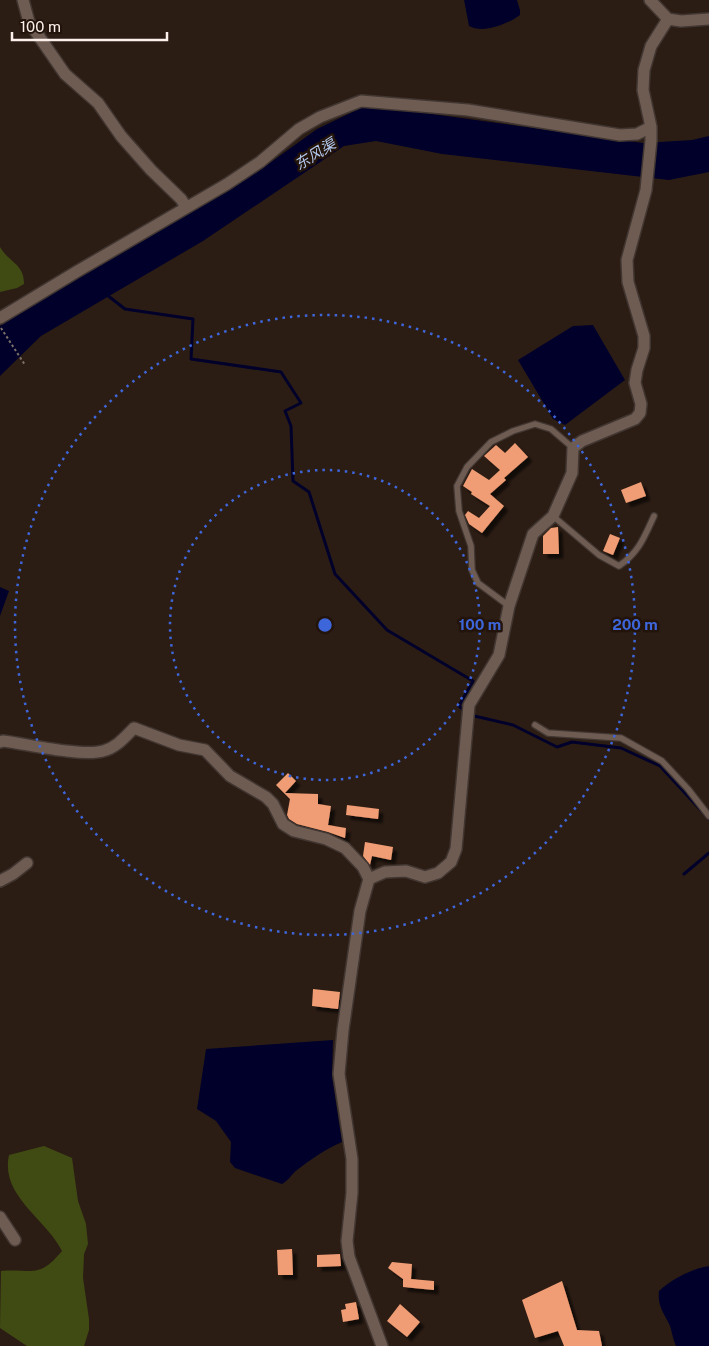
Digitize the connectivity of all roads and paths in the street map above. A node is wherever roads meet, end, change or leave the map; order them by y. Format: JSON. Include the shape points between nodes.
{"nodes":[{"id":1,"x":23,"y":0,"type":"edge"},
{"id":2,"x":650,"y":0,"type":"edge"},
{"id":3,"x":709,"y":19,"type":"edge"},
{"id":4,"x":668,"y":20,"type":"junction"},
{"id":5,"x":651,"y":127,"type":"junction"},
{"id":6,"x":186,"y":207,"type":"junction"},
{"id":7,"x":0,"y":318,"type":"edge"},
{"id":8,"x":0,"y":326,"type":"edge"},
{"id":9,"x":25,"y":365,"type":"dead end"},
{"id":10,"x":572,"y":448,"type":"junction"},
{"id":11,"x":553,"y":516,"type":"junction"},
{"id":12,"x":654,"y":516,"type":"dead end"},
{"id":13,"x":508,"y":606,"type":"junction"},
{"id":14,"x":535,"y":726,"type":"dead end"},
{"id":15,"x":0,"y":742,"type":"edge"},
{"id":16,"x":709,"y":816,"type":"edge"},
{"id":17,"x":27,"y":863,"type":"dead end"},
{"id":18,"x":369,"y":879,"type":"junction"},
{"id":19,"x":0,"y":881,"type":"edge"},
{"id":20,"x":0,"y":1217,"type":"edge"},
{"id":21,"x":15,"y":1240,"type":"dead end"},
{"id":22,"x":382,"y":1346,"type":"edge"}],
"edges":[{"from":1,"to":6,"type":"street","via":[[29,22],[65,74],[98,103],[121,136]]},
{"from":2,"to":4,"type":"street"},
{"from":3,"to":4,"type":"street"},
{"from":4,"to":5,"type":"street","via":[[651,46],[644,70],[643,90]]},
{"from":5,"to":6,"type":"street","via":[[637,134],[620,135],[468,110],[361,101],[299,129],[260,162]]},
{"from":5,"to":10,"type":"street","via":[[646,190],[627,260],[628,282],[644,336],[635,384],[642,404],[640,413],[635,419]]},
{"from":6,"to":7,"type":"street"},
{"from":8,"to":9,"type":"path"},
{"from":10,"to":11,"type":"street","via":[[572,473]]},
{"from":10,"to":13,"type":"lane","via":[[550,429],[535,424],[512,431],[491,442],[467,467],[457,486],[459,511],[471,546],[472,570],[478,584]]},
{"from":11,"to":12,"type":"lane","via":[[599,555],[619,566],[631,558],[642,543]]},
{"from":11,"to":13,"type":"street","via":[[533,534]]},
{"from":13,"to":18,"type":"street","via":[[499,655],[468,713],[456,849],[451,862],[438,873],[425,877],[406,871],[385,872]]},
{"from":14,"to":16,"type":"lane","via":[[548,733],[622,738],[662,761]]},
{"from":15,"to":18,"type":"street","via":[[79,752],[103,751],[118,744],[134,728],[178,745],[205,750],[230,776],[266,797],[283,824],[294,831],[326,839],[345,848],[363,867]]},
{"from":17,"to":19,"type":"street"},
{"from":18,"to":22,"type":"street","via":[[360,911],[339,1074],[352,1159],[349,1257]]},
{"from":20,"to":21,"type":"street"}]}
